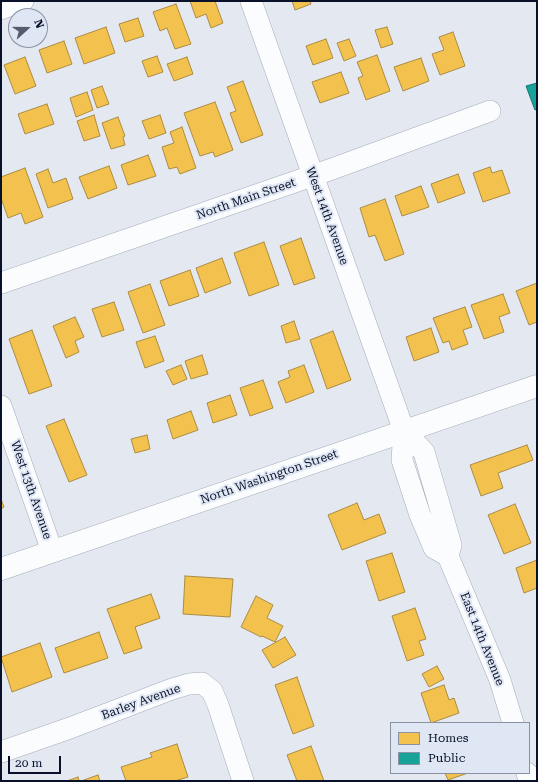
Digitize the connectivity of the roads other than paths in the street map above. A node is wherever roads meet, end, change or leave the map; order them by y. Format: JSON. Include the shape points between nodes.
{"nodes":[{"id":1,"x":23,"y":1,"type":"edge"},
{"id":2,"x":250,"y":1,"type":"edge"},
{"id":3,"x":1,"y":9,"type":"edge"},
{"id":4,"x":490,"y":111,"type":"dead end"},
{"id":5,"x":312,"y":176,"type":"junction"},
{"id":6,"x":1,"y":283,"type":"edge"},
{"id":7,"x":537,"y":386,"type":"edge"},
{"id":8,"x":1,"y":406,"type":"edge"},
{"id":9,"x":404,"y":432,"type":"junction"},
{"id":10,"x":52,"y":551,"type":"junction"},
{"id":11,"x":1,"y":569,"type":"edge"},
{"id":12,"x":513,"y":722,"type":"edge"},
{"id":13,"x":1,"y":752,"type":"edge"},
{"id":14,"x":243,"y":781,"type":"edge"}],
"edges":[{"from":1,"to":3,"type":"street"},
{"from":2,"to":5,"type":"street","name":"West 14th Avenue"},
{"from":4,"to":5,"type":"street","name":"North Main Street"},
{"from":5,"to":6,"type":"street","name":"North Main Street"},
{"from":5,"to":9,"type":"street","name":"West 14th Avenue"},
{"from":7,"to":9,"type":"main road","name":"North Washington Street"},
{"from":8,"to":10,"type":"street","name":"West 13th Avenue"},
{"from":9,"to":10,"type":"main road","name":"North Washington Street"},
{"from":9,"to":12,"type":"street","name":"East 14th Avenue","via":[[402,460],[420,515],[434,548],[448,556],[500,680]]},
{"from":10,"to":11,"type":"main road","name":"North Washington Street"},
{"from":13,"to":14,"type":"street","name":"Barley Avenue","via":[[172,689],[189,684],[202,684],[212,692],[218,705]]}]}
